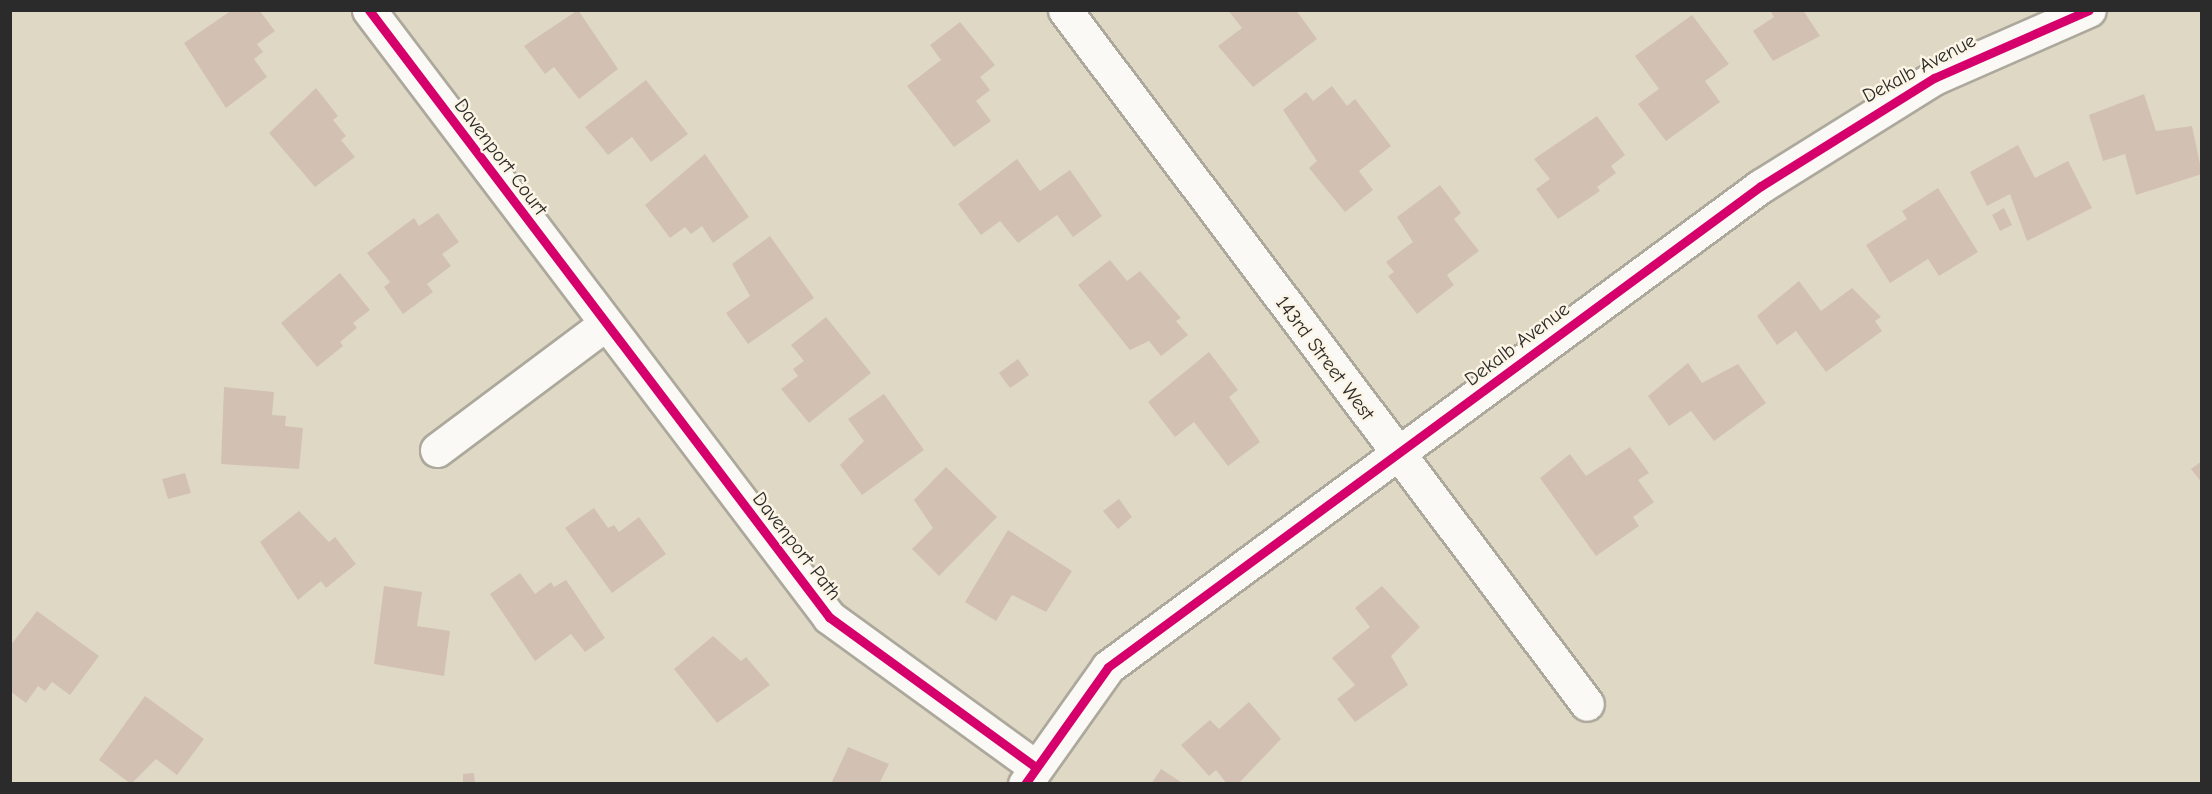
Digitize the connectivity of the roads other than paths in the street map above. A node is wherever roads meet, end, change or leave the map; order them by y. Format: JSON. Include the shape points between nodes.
{"nodes":[{"id":1,"x":369,"y":10,"type":"edge"},
{"id":2,"x":1065,"y":10,"type":"edge"},
{"id":3,"x":2089,"y":10,"type":"edge"},
{"id":4,"x":604,"y":325,"type":"junction"},
{"id":5,"x":437,"y":450,"type":"dead end"},
{"id":6,"x":1398,"y":455,"type":"junction"},
{"id":7,"x":1587,"y":704,"type":"dead end"},
{"id":8,"x":1030,"y":775,"type":"edge"}],
"edges":[{"from":1,"to":4,"type":"street","name":"Davenport Court"},
{"from":2,"to":6,"type":"street","name":"143rd Street West"},
{"from":3,"to":6,"type":"street","name":"Dekalb Avenue","via":[[1934,78],[1817,147]]},
{"from":4,"to":5,"type":"street"},
{"from":4,"to":8,"type":"street","name":"Davenport Path","via":[[829,617]]},
{"from":6,"to":7,"type":"street","name":"143rd Street West"},
{"from":6,"to":8,"type":"street","name":"Dekalb Avenue","via":[[1108,667]]}]}
